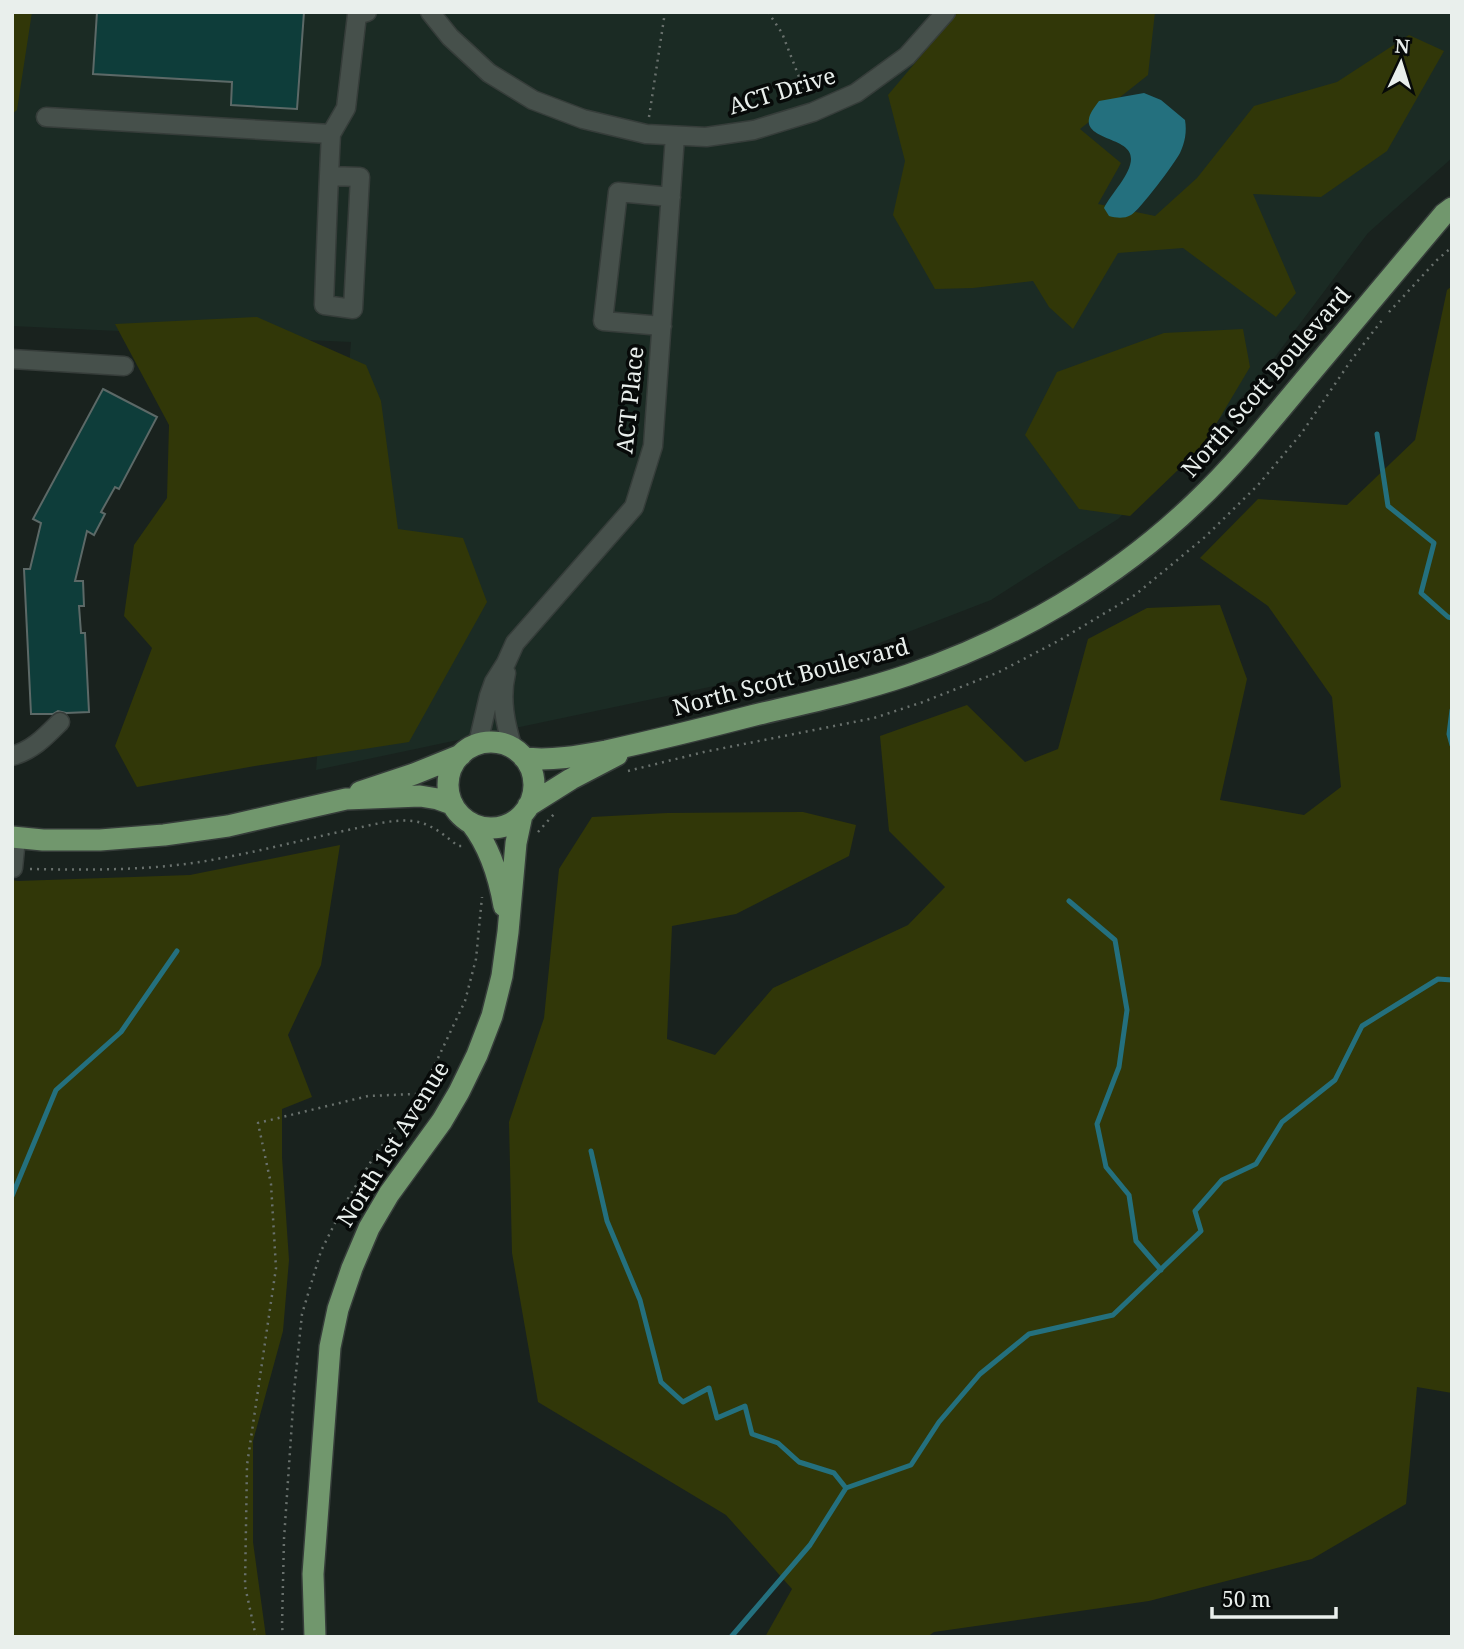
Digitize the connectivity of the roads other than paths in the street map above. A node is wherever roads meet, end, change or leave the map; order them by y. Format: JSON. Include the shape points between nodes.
{"nodes":[{"id":1,"x":367,"y":12,"type":"edge"},
{"id":2,"x":430,"y":12,"type":"edge"},
{"id":3,"x":946,"y":12,"type":"edge"},
{"id":4,"x":46,"y":117,"type":"dead end"},
{"id":5,"x":331,"y":134,"type":"junction"},
{"id":6,"x":675,"y":136,"type":"junction"},
{"id":7,"x":329,"y":176,"type":"junction"},
{"id":8,"x":671,"y":197,"type":"junction"},
{"id":9,"x":1452,"y":208,"type":"edge"},
{"id":10,"x":662,"y":326,"type":"junction"},
{"id":11,"x":12,"y":359,"type":"edge"},
{"id":12,"x":124,"y":366,"type":"dead end"},
{"id":13,"x":506,"y":663,"type":"junction"},
{"id":14,"x":60,"y":722,"type":"dead end"},
{"id":15,"x":633,"y":745,"type":"junction"},
{"id":16,"x":468,"y":750,"type":"junction"},
{"id":17,"x":519,"y":753,"type":"junction"},
{"id":18,"x":12,"y":756,"type":"edge"},
{"id":19,"x":346,"y":799,"type":"junction"},
{"id":20,"x":452,"y":804,"type":"junction"},
{"id":21,"x":525,"y":810,"type":"junction"},
{"id":22,"x":471,"y":823,"type":"junction"},
{"id":23,"x":14,"y":838,"type":"edge"},
{"id":24,"x":13,"y":868,"type":"edge"},
{"id":25,"x":508,"y":932,"type":"junction"},
{"id":26,"x":315,"y":1637,"type":"edge"}],
"edges":[{"from":1,"to":5,"type":"lane","via":[[357,15],[346,108]]},
{"from":2,"to":6,"type":"lane","name":"ACT Drive","via":[[489,73],[533,100],[583,120]]},
{"from":3,"to":6,"type":"lane","name":"ACT Drive","via":[[907,56],[856,93],[754,130]]},
{"from":4,"to":5,"type":"lane"},
{"from":5,"to":7,"type":"lane"},
{"from":6,"to":8,"type":"lane","name":"ACT Place"},
{"from":7,"to":7,"type":"lane","via":[[324,305],[353,309],[360,177]]},
{"from":8,"to":10,"type":"lane","name":"ACT Place"},
{"from":8,"to":10,"type":"lane","via":[[618,192],[603,321]]},
{"from":9,"to":15,"type":"main road","name":"North Scott Boulevard","via":[[1240,458],[1156,538],[1072,598],[980,647],[908,675]]},
{"from":10,"to":13,"type":"lane","name":"ACT Place","via":[[653,446],[634,507],[515,643]]},
{"from":11,"to":12,"type":"lane"},
{"from":13,"to":16,"type":"lane","name":"ACT Place","via":[[492,689],[479,739]]},
{"from":13,"to":17,"type":"lane","name":"ACT Place","via":[[507,729]]},
{"from":14,"to":18,"type":"lane","via":[[39,743]]},
{"from":15,"to":17,"type":"main road","name":"North Scott Boulevard","via":[[549,759]]},
{"from":15,"to":21,"type":"main road","name":"North Scott Boulevard"},
{"from":16,"to":17,"type":"main road","via":[[499,743]]},
{"from":16,"to":19,"type":"main road"},
{"from":16,"to":20,"type":"main road","via":[[448,778]]},
{"from":17,"to":21,"type":"main road","via":[[532,771],[534,786]]},
{"from":19,"to":20,"type":"main road","via":[[420,796]]},
{"from":19,"to":23,"type":"main road","via":[[228,826],[164,835]]},
{"from":20,"to":22,"type":"main road"},
{"from":21,"to":22,"type":"main road","via":[[512,823],[498,828]]},
{"from":21,"to":25,"type":"main road","name":"North 1st Avenue","via":[[516,843]]},
{"from":22,"to":25,"type":"main road","name":"North 1st Avenue","via":[[498,880]]},
{"from":23,"to":24,"type":"lane"},
{"from":25,"to":26,"type":"main road","name":"North 1st Avenue","via":[[501,985],[477,1055],[442,1121],[369,1227],[338,1309],[330,1347],[314,1560]]}]}
